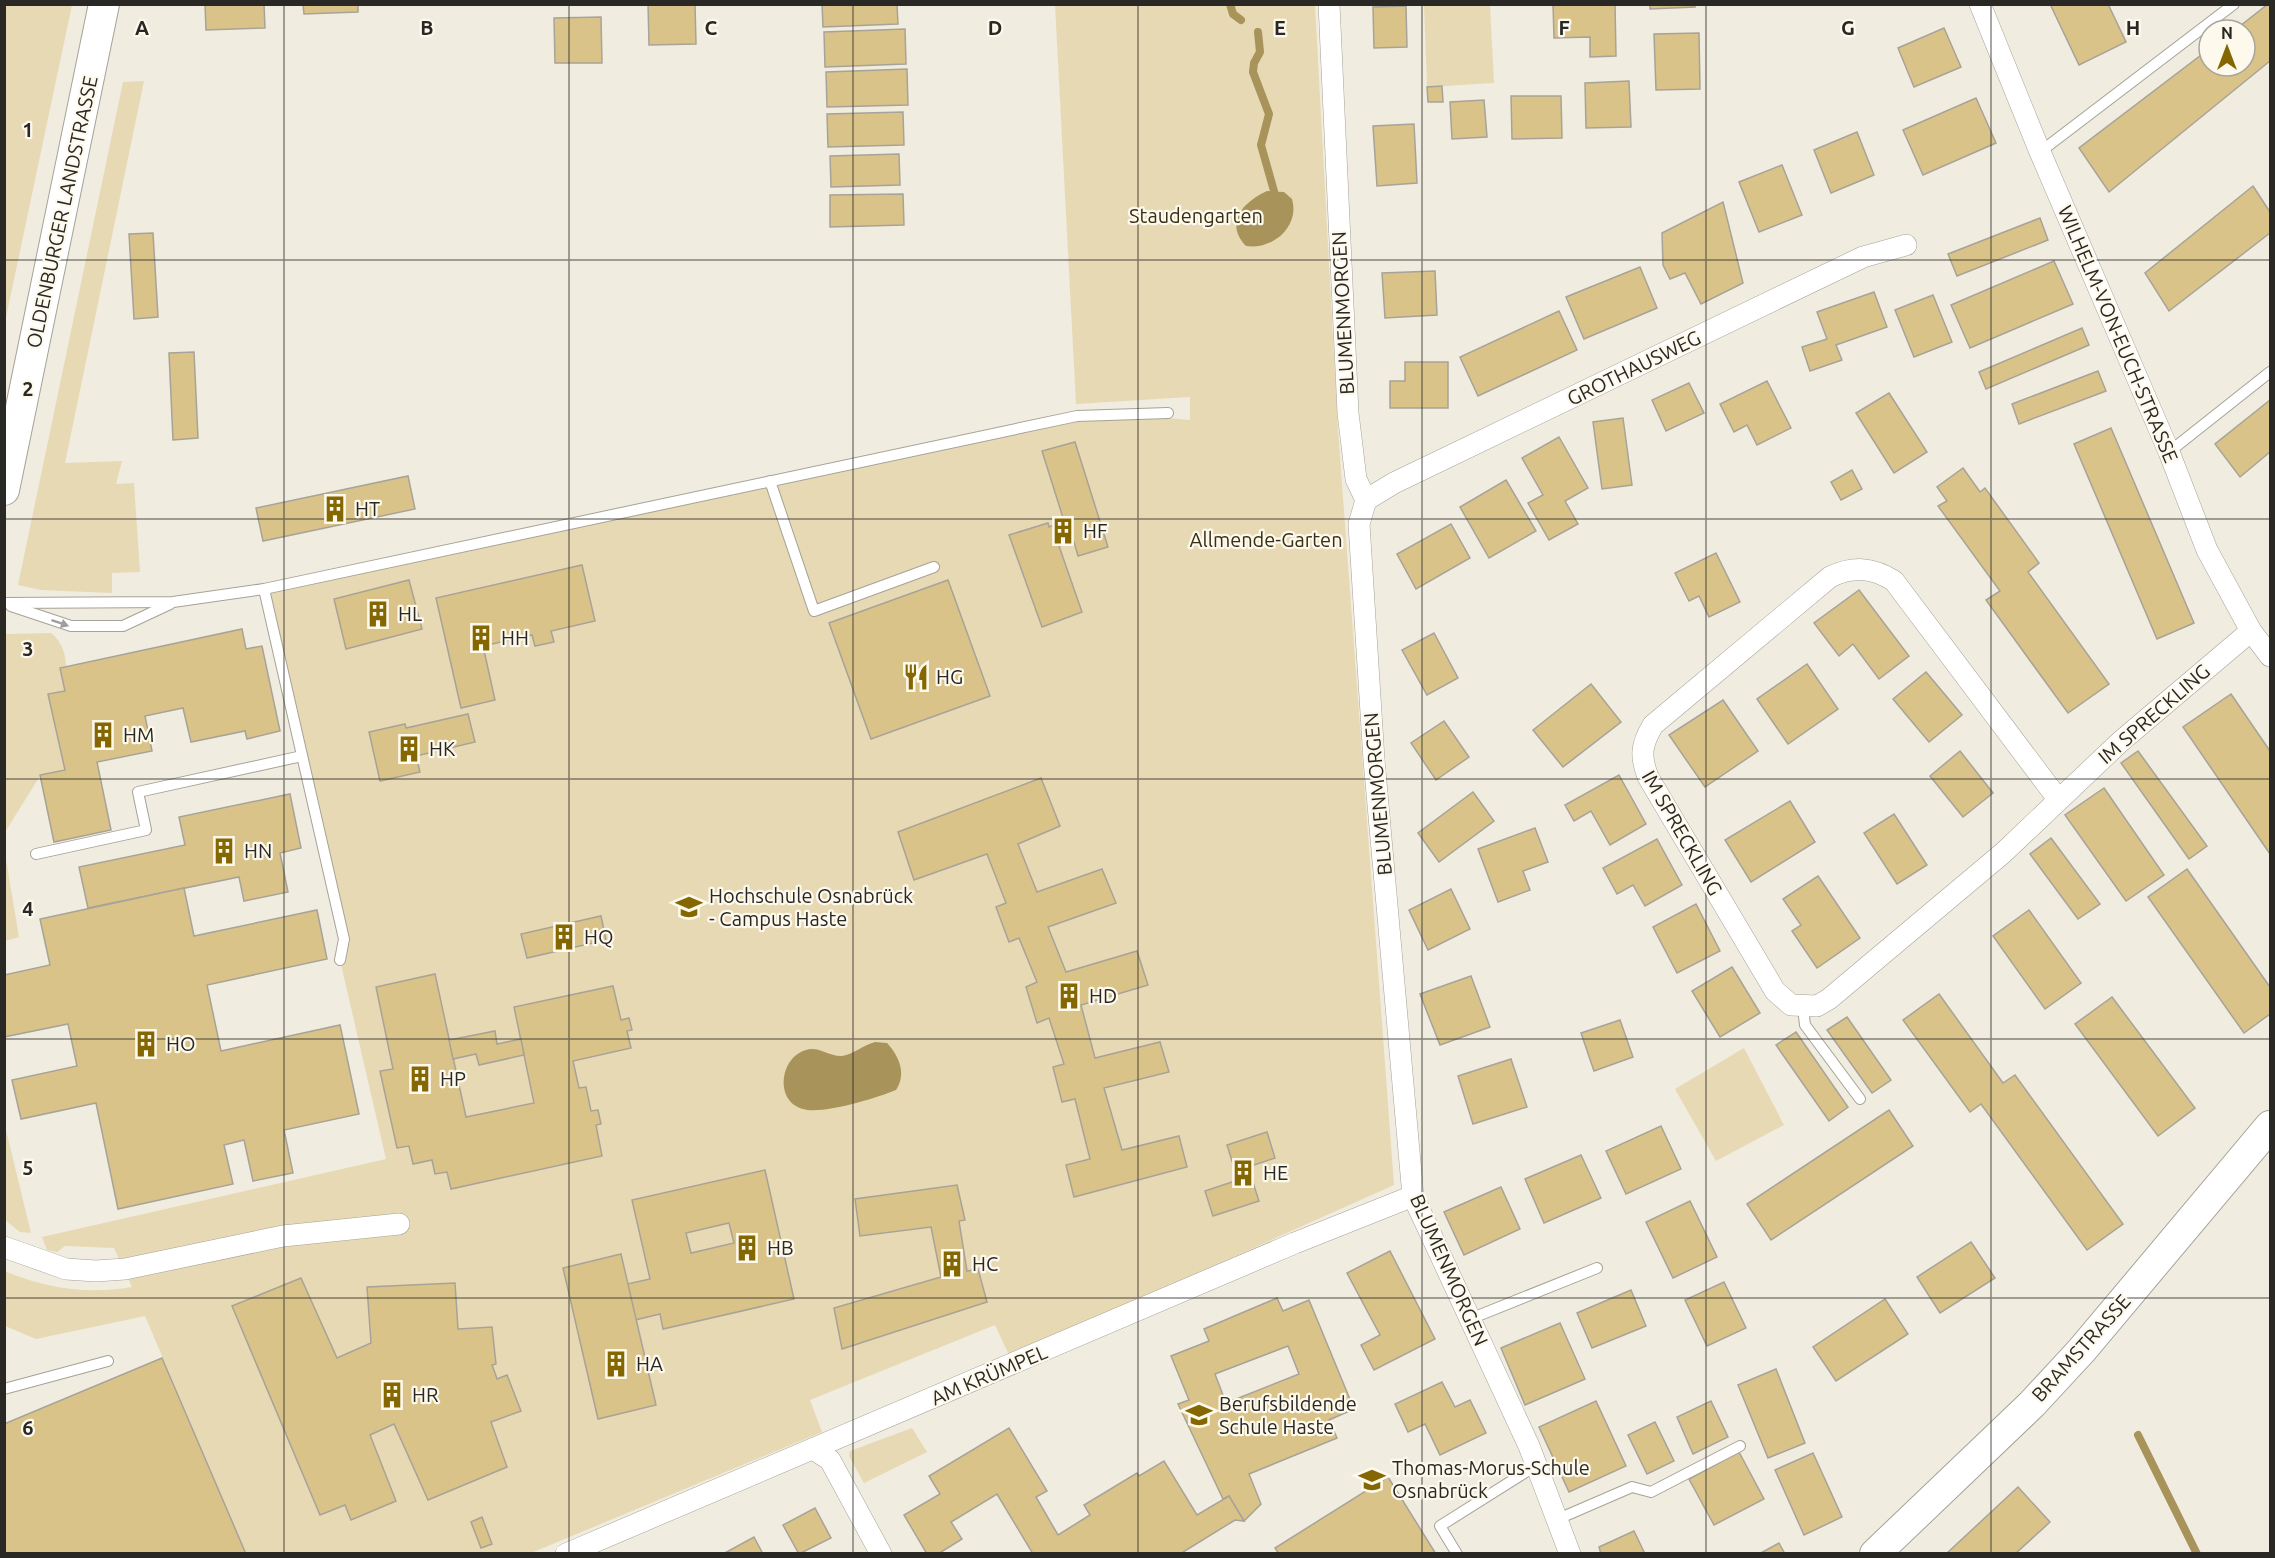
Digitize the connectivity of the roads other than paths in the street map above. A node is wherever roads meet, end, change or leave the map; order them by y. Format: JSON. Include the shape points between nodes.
{"nodes":[{"id":1,"x":104,"y":4,"type":"edge"},
{"id":2,"x":1329,"y":4,"type":"edge"},
{"id":3,"x":1980,"y":4,"type":"edge"},
{"id":4,"x":2234,"y":4,"type":"edge"},
{"id":5,"x":2040,"y":152,"type":"junction"},
{"id":6,"x":1906,"y":245,"type":"dead end"},
{"id":7,"x":2271,"y":372,"type":"edge"},
{"id":8,"x":1168,"y":413,"type":"dead end"},
{"id":9,"x":2169,"y":452,"type":"junction"},
{"id":10,"x":771,"y":481,"type":"junction"},
{"id":11,"x":4,"y":490,"type":"edge"},
{"id":12,"x":1366,"y":500,"type":"junction"},
{"id":13,"x":934,"y":567,"type":"dead end"},
{"id":14,"x":264,"y":589,"type":"junction"},
{"id":15,"x":173,"y":602,"type":"junction"},
{"id":16,"x":4,"y":603,"type":"edge"},
{"id":17,"x":2251,"y":631,"type":"junction"},
{"id":18,"x":2271,"y":656,"type":"edge"},
{"id":19,"x":302,"y":756,"type":"junction"},
{"id":20,"x":2058,"y":799,"type":"junction"},
{"id":21,"x":36,"y":854,"type":"dead end"},
{"id":22,"x":339,"y":960,"type":"dead end"},
{"id":23,"x":1803,"y":1007,"type":"junction"},
{"id":24,"x":1860,"y":1099,"type":"dead end"},
{"id":25,"x":2271,"y":1126,"type":"edge"},
{"id":26,"x":1413,"y":1196,"type":"junction"},
{"id":27,"x":399,"y":1224,"type":"dead end"},
{"id":28,"x":4,"y":1247,"type":"edge"},
{"id":29,"x":1598,"y":1268,"type":"dead end"},
{"id":30,"x":1470,"y":1319,"type":"junction"},
{"id":31,"x":108,"y":1361,"type":"dead end"},
{"id":32,"x":4,"y":1389,"type":"edge"},
{"id":33,"x":1740,"y":1446,"type":"dead end"},
{"id":34,"x":813,"y":1449,"type":"junction"},
{"id":35,"x":1537,"y":1465,"type":"junction"},
{"id":36,"x":1558,"y":1519,"type":"junction"},
{"id":37,"x":566,"y":1554,"type":"edge"},
{"id":38,"x":881,"y":1554,"type":"edge"},
{"id":39,"x":1457,"y":1554,"type":"edge"},
{"id":40,"x":1570,"y":1554,"type":"edge"},
{"id":41,"x":1875,"y":1554,"type":"edge"}],
"edges":[{"from":1,"to":11,"type":"street","name":"OLDENBURGER LANDSTRASSE"},
{"from":2,"to":12,"type":"street","name":"BLUMENMORGEN","via":[[1348,413],[1356,479]]},
{"from":3,"to":5,"type":"street","name":"WILHELM-VON-EUCH-STRASSE"},
{"from":4,"to":5,"type":"lane"},
{"from":5,"to":9,"type":"street","name":"WILHELM-VON-EUCH-STRASSE"},
{"from":6,"to":12,"type":"street","name":"GROTHAUSWEG","via":[[1863,257]]},
{"from":7,"to":9,"type":"lane"},
{"from":8,"to":10,"type":"lane","via":[[1077,416]]},
{"from":9,"to":17,"type":"street","name":"WILHELM-VON-EUCH-STRASSE","via":[[2206,550]]},
{"from":10,"to":13,"type":"lane","via":[[814,610]]},
{"from":10,"to":14,"type":"lane"},
{"from":12,"to":26,"type":"street","name":"BLUMENMORGEN","via":[[1359,524],[1374,760]]},
{"from":14,"to":15,"type":"lane"},
{"from":14,"to":19,"type":"lane"},
{"from":15,"to":16,"type":"lane"},
{"from":16,"to":15,"type":"lane","one_way":true,"via":[[71,626],[123,626]]},
{"from":17,"to":18,"type":"street","name":"WILHELM-VON-EUCH-STRASSE"},
{"from":17,"to":20,"type":"street","name":"IM SPRECKLING"},
{"from":19,"to":21,"type":"lane","via":[[138,792],[147,830]]},
{"from":19,"to":22,"type":"lane","via":[[344,939]]},
{"from":20,"to":23,"type":"street","name":"IM SPRECKLING","via":[[2003,853],[1829,999],[1817,1006]]},
{"from":20,"to":23,"type":"street","name":"IM SPRECKLING","via":[[1894,581],[1880,572],[1860,568],[1830,577],[1653,725],[1643,742],[1641,759],[1774,991],[1783,1001]]},
{"from":23,"to":24,"type":"lane","via":[[1806,1025]]},
{"from":25,"to":41,"type":"street","name":"BRAMSTRASSE","via":[[2082,1350],[2032,1404]]},
{"from":26,"to":30,"type":"street","name":"BLUMENMORGEN"},
{"from":26,"to":34,"type":"street","name":"AM KRÜMPEL"},
{"from":27,"to":28,"type":"street","via":[[283,1236],[106,1271],[66,1269]]},
{"from":29,"to":30,"type":"lane"},
{"from":30,"to":35,"type":"street","name":"BLUMENMORGEN"},
{"from":31,"to":32,"type":"lane"},
{"from":33,"to":36,"type":"lane","via":[[1651,1492],[1632,1488]]},
{"from":34,"to":37,"type":"street","name":"AM KRÜMPEL"},
{"from":34,"to":38,"type":"street","via":[[830,1460]]},
{"from":35,"to":36,"type":"street","name":"BLUMENMORGEN"},
{"from":35,"to":39,"type":"lane","via":[[1440,1526]]},
{"from":36,"to":40,"type":"street","name":"BLUMENMORGEN"}]}
